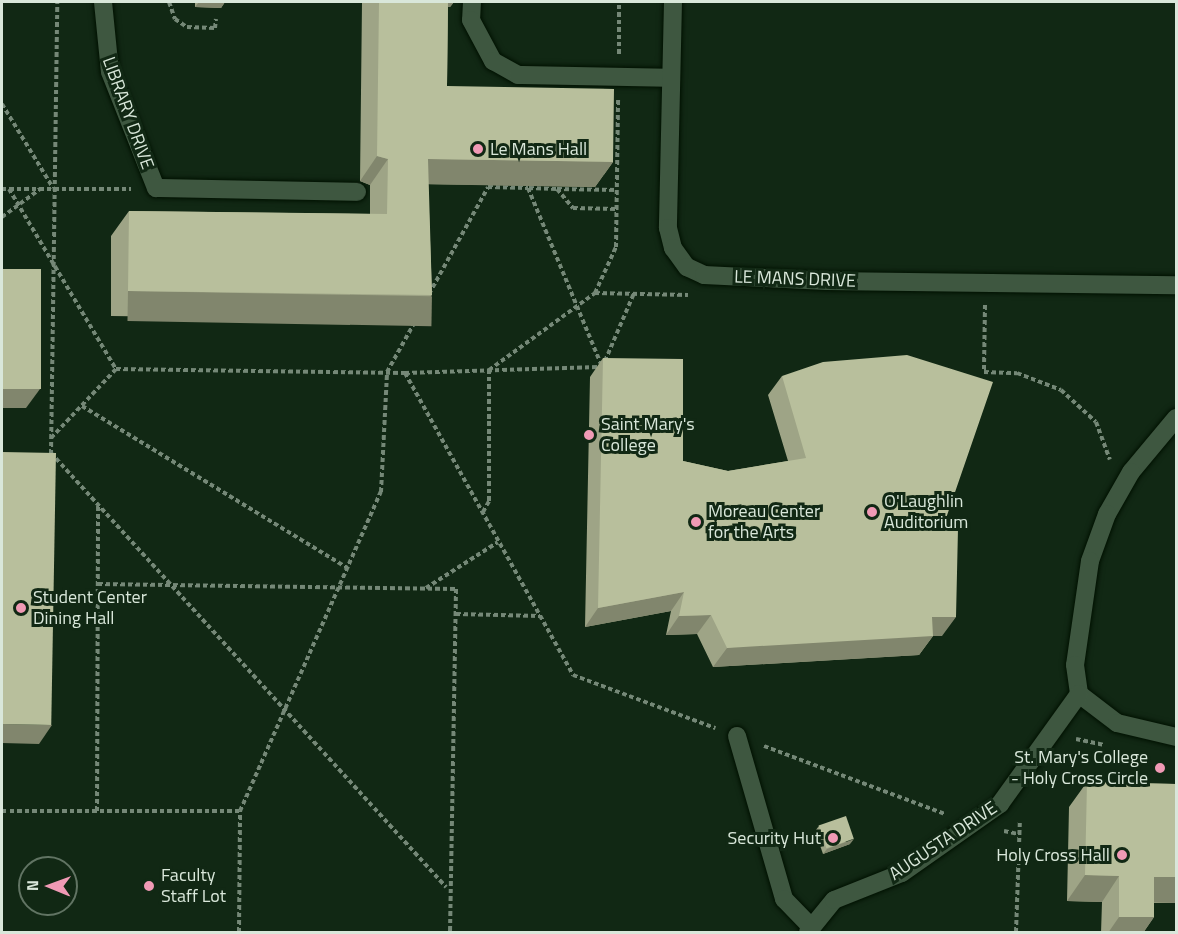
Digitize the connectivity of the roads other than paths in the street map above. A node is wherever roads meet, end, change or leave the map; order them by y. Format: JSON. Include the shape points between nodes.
{"nodes":[{"id":1,"x":103,"y":2,"type":"edge"},
{"id":2,"x":472,"y":2,"type":"edge"},
{"id":3,"x":673,"y":2,"type":"edge"},
{"id":4,"x":671,"y":78,"type":"junction"},
{"id":5,"x":357,"y":192,"type":"dead end"},
{"id":6,"x":1176,"y":285,"type":"edge"},
{"id":7,"x":1176,"y":418,"type":"edge"},
{"id":8,"x":1079,"y":694,"type":"junction"},
{"id":9,"x":737,"y":736,"type":"road end"},
{"id":10,"x":1176,"y":737,"type":"edge"},
{"id":11,"x":809,"y":929,"type":"edge"}],
"edges":[{"from":1,"to":5,"type":"street","name":"LIBRARY DRIVE","via":[[110,72],[156,188]]},
{"from":2,"to":4,"type":"street","via":[[471,20],[493,61],[518,75]]},
{"from":3,"to":4,"type":"street","name":"LE MANS DRIVE"},
{"from":4,"to":6,"type":"street","name":"LE MANS DRIVE","via":[[668,228],[673,248],[687,267],[704,275]]},
{"from":7,"to":8,"type":"street","via":[[1131,472],[1090,561],[1079,614]]},
{"from":8,"to":10,"type":"street","via":[[1117,723]]},
{"from":8,"to":11,"type":"street","name":"AUGUSTA DRIVE","via":[[1000,804],[902,873],[834,900]]},
{"from":9,"to":11,"type":"street","via":[[784,899]]}]}
